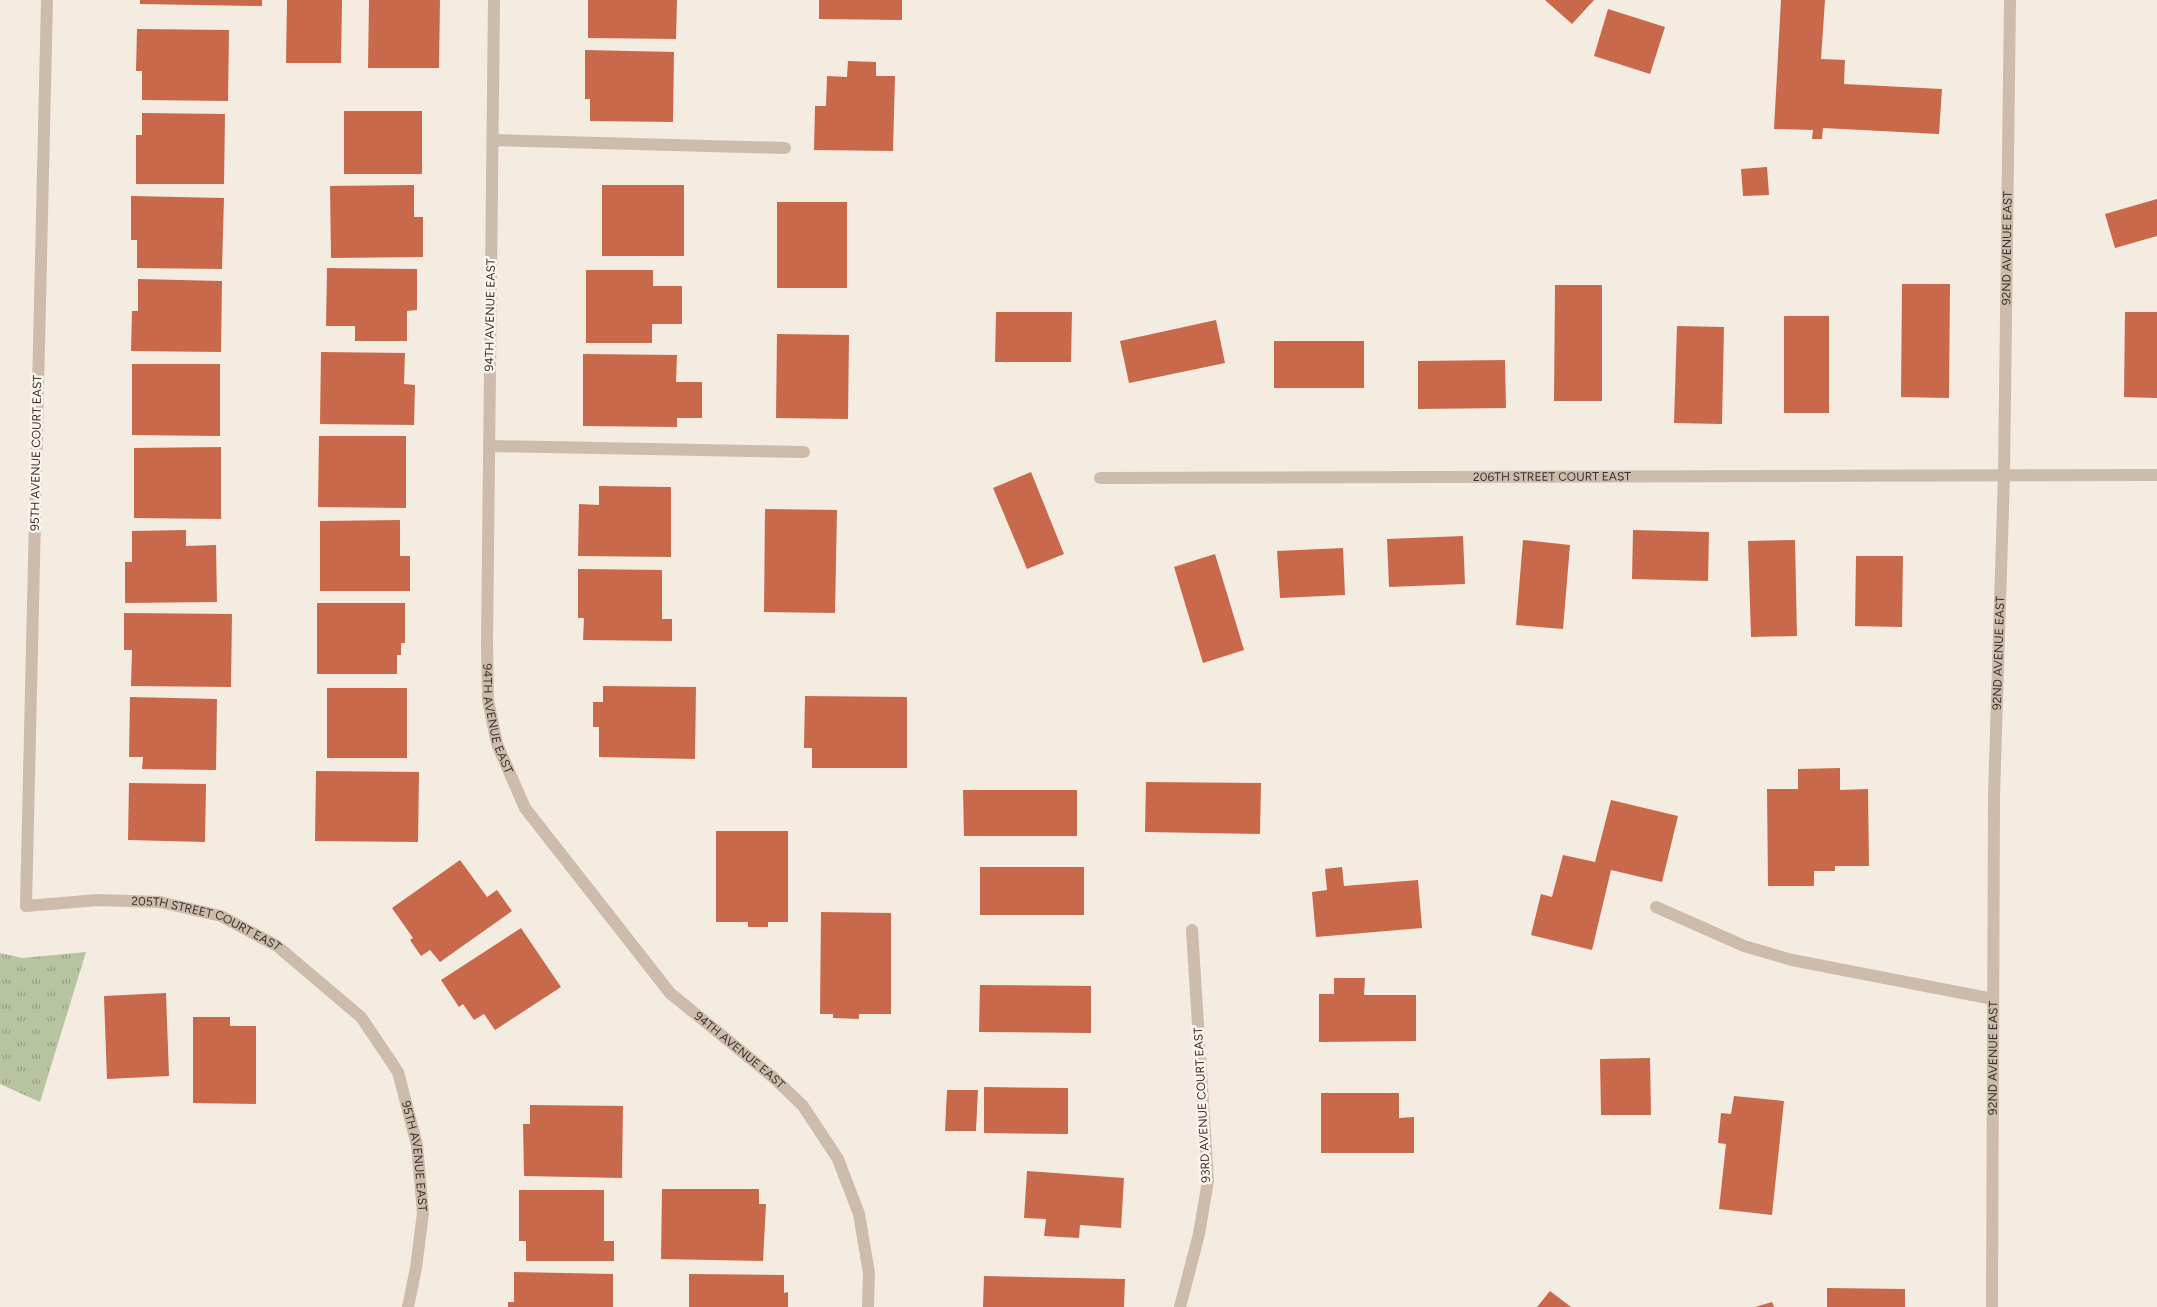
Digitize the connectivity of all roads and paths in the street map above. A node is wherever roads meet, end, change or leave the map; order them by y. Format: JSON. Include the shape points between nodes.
{"nodes":[{"id":1,"x":47,"y":0,"type":"edge"},
{"id":2,"x":494,"y":0,"type":"edge"},
{"id":3,"x":2010,"y":0,"type":"edge"},
{"id":4,"x":493,"y":140,"type":"junction"},
{"id":5,"x":785,"y":148,"type":"dead end"},
{"id":6,"x":488,"y":446,"type":"junction"},
{"id":7,"x":804,"y":452,"type":"dead end"},
{"id":8,"x":2004,"y":475,"type":"junction"},
{"id":9,"x":2157,"y":475,"type":"edge"},
{"id":10,"x":1100,"y":478,"type":"dead end"},
{"id":11,"x":26,"y":906,"type":"joint"},
{"id":12,"x":1656,"y":906,"type":"dead end"},
{"id":13,"x":1192,"y":930,"type":"dead end"},
{"id":14,"x":1993,"y":999,"type":"junction"},
{"id":15,"x":360,"y":1017,"type":"joint"},
{"id":16,"x":408,"y":1307,"type":"edge"},
{"id":17,"x":868,"y":1307,"type":"edge"},
{"id":18,"x":1180,"y":1307,"type":"edge"},
{"id":19,"x":1992,"y":1307,"type":"edge"}],
"edges":[{"from":1,"to":11,"type":"street","name":"95TH AVENUE COURT EAST"},
{"from":2,"to":4,"type":"street","name":"94TH AVENUE EAST"},
{"from":3,"to":8,"type":"street","name":"92ND AVENUE EAST"},
{"from":4,"to":5,"type":"street"},
{"from":4,"to":6,"type":"street","name":"94TH AVENUE EAST"},
{"from":6,"to":7,"type":"street"},
{"from":6,"to":17,"type":"street","name":"94TH AVENUE EAST","via":[[488,700],[498,744],[521,799],[670,993],[774,1078],[803,1106],[838,1159],[859,1214],[869,1273]]},
{"from":8,"to":9,"type":"street","name":"206TH STREET COURT EAST"},
{"from":8,"to":10,"type":"street","name":"206TH STREET COURT EAST"},
{"from":8,"to":14,"type":"street","name":"92ND AVENUE EAST","via":[[1994,796]]},
{"from":11,"to":15,"type":"street","name":"205TH STREET COURT EAST","via":[[98,900],[160,902],[221,916],[277,946]]},
{"from":12,"to":14,"type":"street","via":[[1744,946],[1792,960]]},
{"from":13,"to":18,"type":"street","name":"93RD AVENUE COURT EAST","via":[[1208,1181],[1199,1234]]},
{"from":14,"to":19,"type":"street","name":"92ND AVENUE EAST"},
{"from":15,"to":16,"type":"street","name":"95TH AVENUE EAST","via":[[398,1072],[417,1145],[423,1214]]}]}
